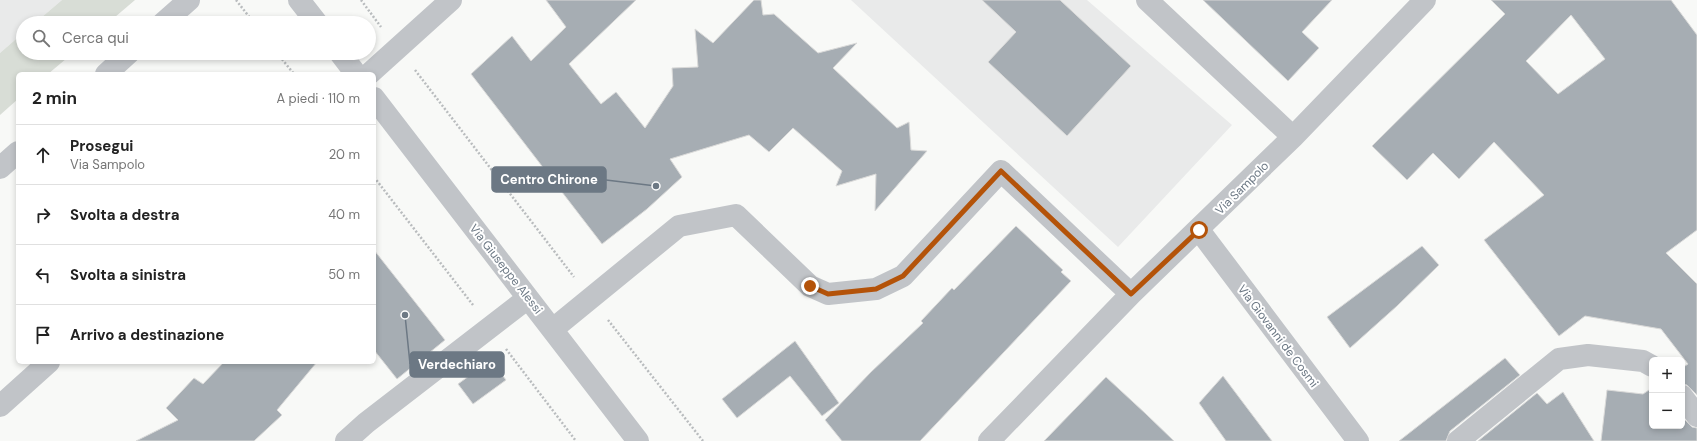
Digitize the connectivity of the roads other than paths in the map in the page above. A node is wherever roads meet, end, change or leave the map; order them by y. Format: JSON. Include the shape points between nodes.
{"nodes":[{"id":1,"x":189,"y":0,"type":"edge"},
{"id":2,"x":299,"y":0,"type":"edge"},
{"id":3,"x":451,"y":0,"type":"edge"},
{"id":4,"x":1147,"y":0,"type":"edge"},
{"id":5,"x":1425,"y":0,"type":"edge"},
{"id":6,"x":171,"y":16,"type":"edge"},
{"id":7,"x":312,"y":16,"type":"edge"},
{"id":8,"x":122,"y":60,"type":"edge"},
{"id":9,"x":345,"y":60,"type":"edge"},
{"id":10,"x":108,"y":72,"type":"edge"},
{"id":11,"x":354,"y":72,"type":"edge"},
{"id":12,"x":371,"y":72,"type":"edge"},
{"id":13,"x":376,"y":101,"type":"edge"},
{"id":14,"x":1287,"y":132,"type":"junction"},
{"id":15,"x":16,"y":154,"type":"edge"},
{"id":16,"x":0,"y":168,"type":"edge"},
{"id":17,"x":1199,"y":230,"type":"junction"},
{"id":18,"x":1131,"y":294,"type":"junction"},
{"id":19,"x":528,"y":298,"type":"junction"},
{"id":20,"x":553,"y":329,"type":"junction"},
{"id":21,"x":47,"y":364,"type":"edge"},
{"id":22,"x":1649,"y":364,"type":"edge"},
{"id":23,"x":1685,"y":400,"type":"edge"},
{"id":24,"x":0,"y":406,"type":"edge"},
{"id":25,"x":1697,"y":416,"type":"edge"},
{"id":26,"x":346,"y":441,"type":"edge"},
{"id":27,"x":638,"y":441,"type":"edge"},
{"id":28,"x":989,"y":441,"type":"edge"},
{"id":29,"x":1358,"y":441,"type":"edge"},
{"id":30,"x":1458,"y":441,"type":"edge"}],
"edges":[{"from":1,"to":6,"type":"street"},
{"from":2,"to":7,"type":"street"},
{"from":3,"to":12,"type":"street"},
{"from":4,"to":14,"type":"street"},
{"from":5,"to":14,"type":"street","name":"Via Sampolo"},
{"from":8,"to":10,"type":"street"},
{"from":9,"to":11,"type":"street"},
{"from":13,"to":19,"type":"street","name":"Via Giuseppe Alessi"},
{"from":14,"to":17,"type":"street","name":"Via Sampolo"},
{"from":15,"to":16,"type":"street"},
{"from":17,"to":18,"type":"street","name":"Via Sampolo"},
{"from":17,"to":29,"type":"street","name":"Via Giovanni de Cosmi"},
{"from":18,"to":20,"type":"street","via":[[1001,171],[903,276],[876,289],[828,294],[810,286],[736,215],[679,226]]},
{"from":18,"to":28,"type":"street","name":"Via Sampolo"},
{"from":19,"to":20,"type":"street","name":"Via Giuseppe Alessi"},
{"from":19,"to":26,"type":"street"},
{"from":20,"to":27,"type":"street","name":"Via Giuseppe Alessi"},
{"from":21,"to":24,"type":"street"},
{"from":22,"to":30,"type":"street","via":[[1643,361],[1588,355],[1559,359]]},
{"from":23,"to":25,"type":"street"}]}
